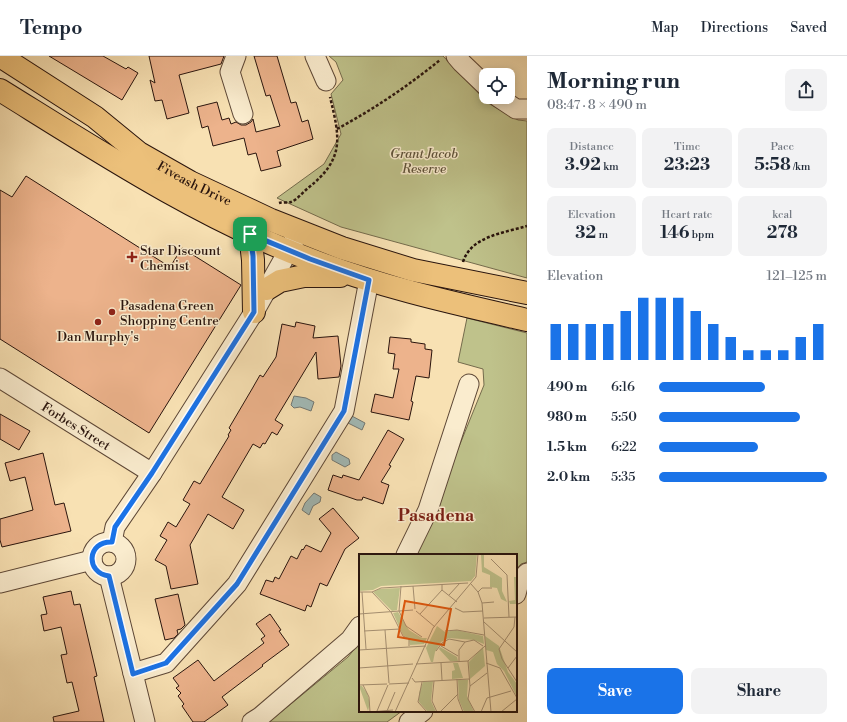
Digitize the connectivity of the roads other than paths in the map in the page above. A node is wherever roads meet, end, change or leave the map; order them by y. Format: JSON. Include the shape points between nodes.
{"nodes":[{"id":1,"x":0,"y":56,"type":"edge"},
{"id":2,"x":236,"y":56,"type":"edge"},
{"id":3,"x":315,"y":56,"type":"edge"},
{"id":4,"x":456,"y":56,"type":"edge"},
{"id":5,"x":479,"y":79,"type":"edge"},
{"id":6,"x":326,"y":81,"type":"road end"},
{"id":7,"x":0,"y":90,"type":"edge"},
{"id":8,"x":508,"y":104,"type":"edge"},
{"id":9,"x":527,"y":110,"type":"edge"},
{"id":10,"x":242,"y":114,"type":"dead end"},
{"id":11,"x":299,"y":232,"type":"junction"},
{"id":12,"x":250,"y":234,"type":"junction"},
{"id":13,"x":288,"y":251,"type":"junction"},
{"id":14,"x":363,"y":279,"type":"junction"},
{"id":15,"x":267,"y":288,"type":"junction"},
{"id":16,"x":527,"y":293,"type":"edge"},
{"id":17,"x":254,"y":312,"type":"junction"},
{"id":18,"x":527,"y":320,"type":"edge"},
{"id":19,"x":0,"y":378,"type":"edge"},
{"id":20,"x":469,"y":384,"type":"dead end"},
{"id":21,"x":152,"y":473,"type":"junction"},
{"id":22,"x":112,"y":542,"type":"junction"},
{"id":23,"x":406,"y":554,"type":"edge"},
{"id":24,"x":92,"y":560,"type":"junction"},
{"id":25,"x":527,"y":573,"type":"edge"},
{"id":26,"x":109,"y":576,"type":"junction"},
{"id":27,"x":0,"y":583,"type":"edge"},
{"id":28,"x":517,"y":590,"type":"edge"},
{"id":29,"x":359,"y":627,"type":"edge"},
{"id":30,"x":133,"y":674,"type":"junction"},
{"id":31,"x":145,"y":722,"type":"edge"},
{"id":32,"x":252,"y":722,"type":"edge"}],
"edges":[{"from":1,"to":11,"type":"main road","name":"Fiveash Drive","via":[[95,117],[139,153],[190,182]]},
{"from":2,"to":10,"type":"street","via":[[230,72]]},
{"from":3,"to":6,"type":"street"},
{"from":4,"to":5,"type":"street"},
{"from":7,"to":12,"type":"main road","name":"Fiveash Drive","via":[[198,209]]},
{"from":8,"to":9,"type":"street","via":[[516,109]]},
{"from":11,"to":13,"type":"street"},
{"from":11,"to":16,"type":"main road","name":"Fiveash Drive","via":[[413,270]]},
{"from":12,"to":13,"type":"main road","name":"Fiveash Drive"},
{"from":12,"to":17,"type":"main road"},
{"from":13,"to":14,"type":"main road","name":"Fiveash Drive"},
{"from":13,"to":15,"type":"street"},
{"from":14,"to":15,"type":"main road","via":[[304,276],[280,281]]},
{"from":14,"to":18,"type":"main road","name":"Fiveash Drive"},
{"from":14,"to":30,"type":"street","via":[[344,411],[237,584],[166,663]]},
{"from":15,"to":17,"type":"street"},
{"from":17,"to":21,"type":"street"},
{"from":19,"to":21,"type":"street","name":"Forbes Street"},
{"from":20,"to":23,"type":"street","via":[[428,510]]},
{"from":21,"to":22,"type":"street","via":[[115,527]]},
{"from":22,"to":24,"type":"street","via":[[98,546],[94,550]]},
{"from":22,"to":26,"type":"street","via":[[122,548],[127,558],[120,573]]},
{"from":24,"to":26,"type":"street","via":[[99,573]]},
{"from":24,"to":27,"type":"street"},
{"from":25,"to":28,"type":"street","via":[[519,582]]},
{"from":26,"to":30,"type":"street"},
{"from":29,"to":32,"type":"street","via":[[350,640]]},
{"from":30,"to":31,"type":"street"}]}
